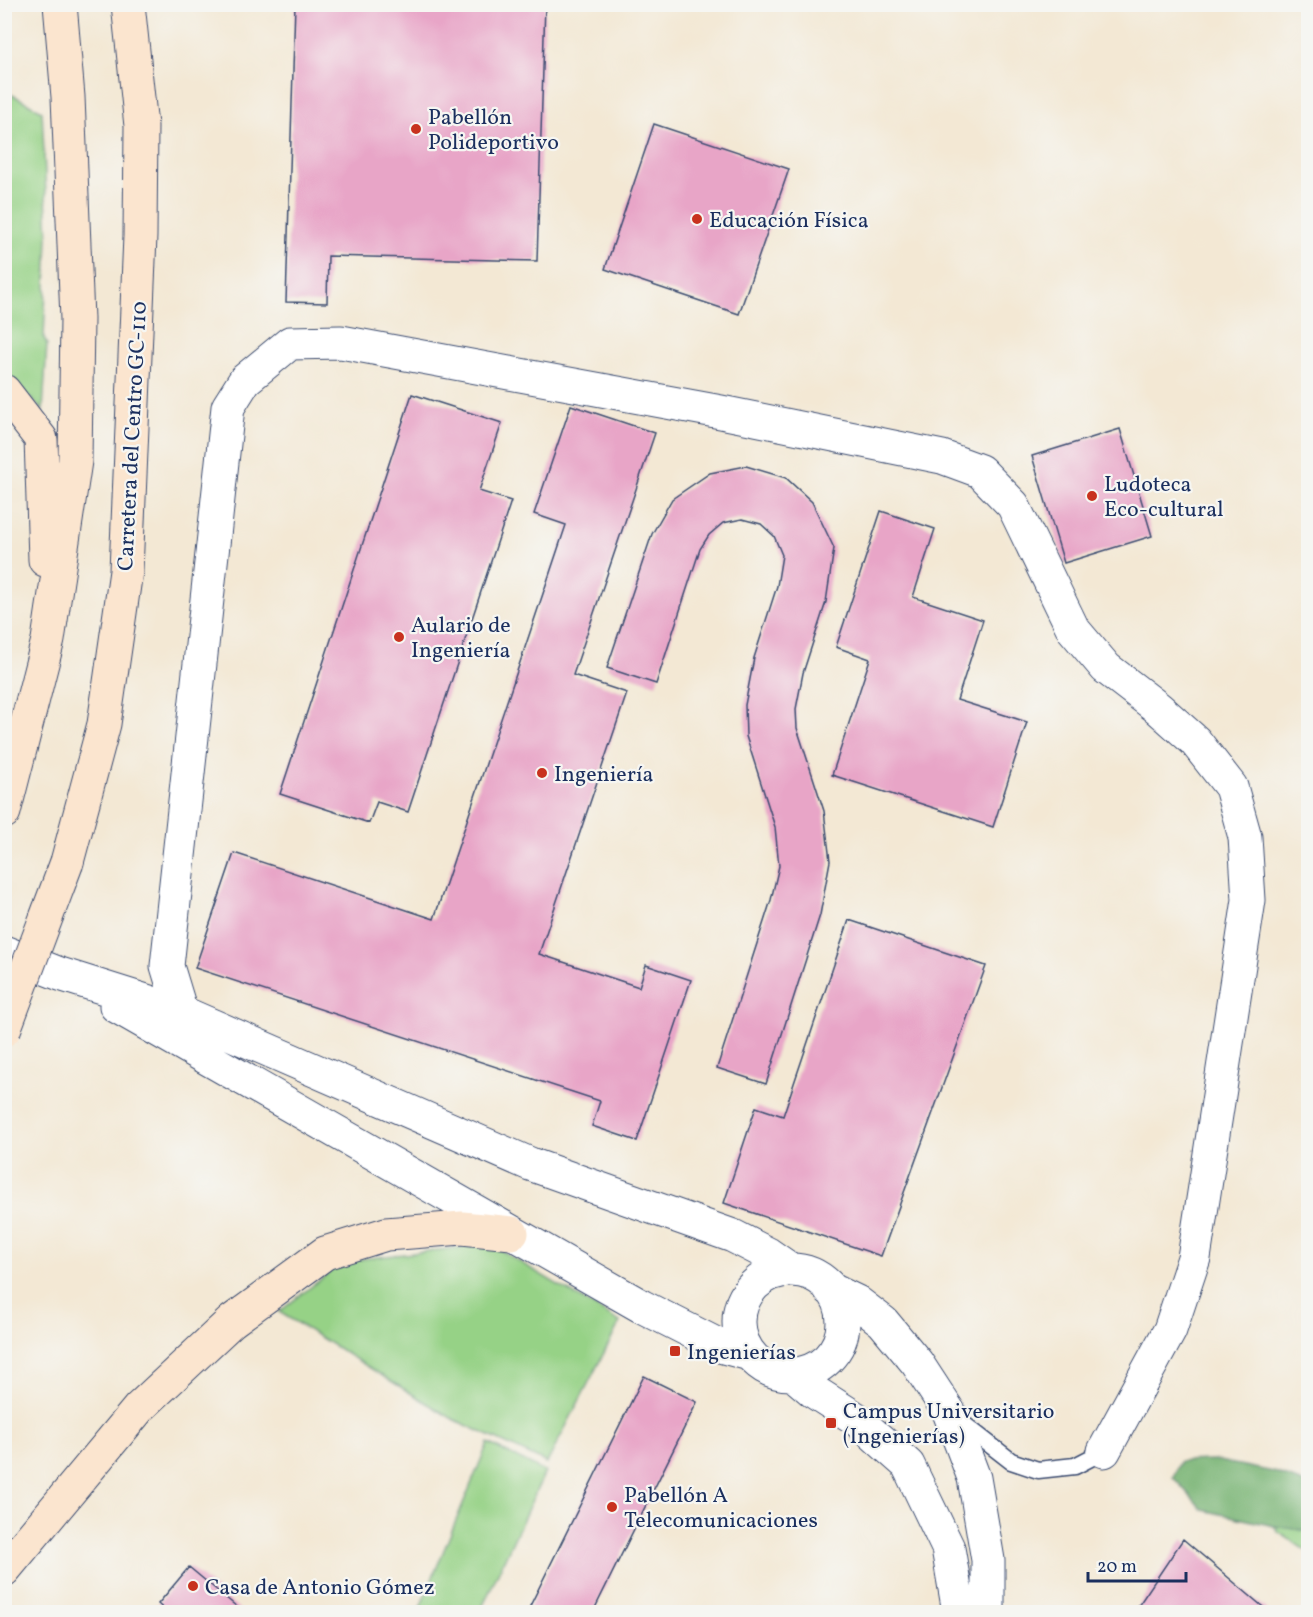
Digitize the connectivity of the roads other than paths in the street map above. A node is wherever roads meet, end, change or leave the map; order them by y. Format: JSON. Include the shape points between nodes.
{"nodes":[{"id":1,"x":60,"y":4,"type":"edge"},
{"id":2,"x":128,"y":4,"type":"edge"},
{"id":3,"x":4,"y":391,"type":"edge"},
{"id":4,"x":48,"y":640,"type":"junction"},
{"id":5,"x":4,"y":812,"type":"edge"},
{"id":6,"x":4,"y":952,"type":"edge"},
{"id":7,"x":60,"y":974,"type":"junction"},
{"id":8,"x":181,"y":1012,"type":"junction"},
{"id":9,"x":4,"y":1030,"type":"edge"},
{"id":10,"x":512,"y":1233,"type":"junction"},
{"id":11,"x":790,"y":1270,"type":"junction"},
{"id":12,"x":831,"y":1289,"type":"junction"},
{"id":13,"x":750,"y":1354,"type":"junction"},
{"id":14,"x":793,"y":1374,"type":"junction"},
{"id":15,"x":949,"y":1412,"type":"junction"},
{"id":16,"x":1104,"y":1451,"type":"joint"},
{"id":17,"x":4,"y":1570,"type":"edge"},
{"id":18,"x":959,"y":1612,"type":"edge"},
{"id":19,"x":988,"y":1612,"type":"edge"}],
"edges":[{"from":1,"to":4,"type":"main road","via":[[68,97],[77,331],[75,461]]},
{"from":2,"to":9,"type":"main road","name":"Carretera del Centro GC-110","bridge":true,"via":[[141,126],[126,571],[104,724],[67,862]]},
{"from":3,"to":4,"type":"main road","via":[[40,439]]},
{"from":4,"to":5,"type":"main road"},
{"from":6,"to":7,"type":"street"},
{"from":7,"to":8,"type":"street"},
{"from":7,"to":10,"type":"street"},
{"from":8,"to":11,"type":"street","via":[[530,1164],[733,1236]]},
{"from":8,"to":16,"type":"street","via":[[167,966],[228,407],[245,380],[290,343],[341,342],[721,412],[942,457],[980,471],[1013,505],[1072,629],[1106,668],[1195,741],[1231,787],[1245,837],[1249,900],[1194,1258],[1170,1330]]},
{"from":10,"to":13,"type":"street","via":[[670,1321],[720,1346]]},
{"from":10,"to":17,"type":"main road","via":[[462,1228],[386,1234],[325,1253],[232,1321],[139,1408]]},
{"from":11,"to":12,"type":"street","via":[[820,1279]]},
{"from":11,"to":13,"type":"street","via":[[775,1273],[748,1292],[738,1323],[741,1340]]},
{"from":12,"to":14,"type":"street","via":[[843,1319],[834,1351],[809,1371]]},
{"from":12,"to":15,"type":"street","via":[[884,1322]]},
{"from":13,"to":14,"type":"street","via":[[766,1369]]},
{"from":14,"to":18,"type":"street","via":[[855,1418],[908,1466],[948,1548]]},
{"from":15,"to":16,"type":"lane","via":[[1011,1461],[1038,1470],[1075,1466]]},
{"from":15,"to":19,"type":"street","via":[[974,1478],[988,1560]]}]}
